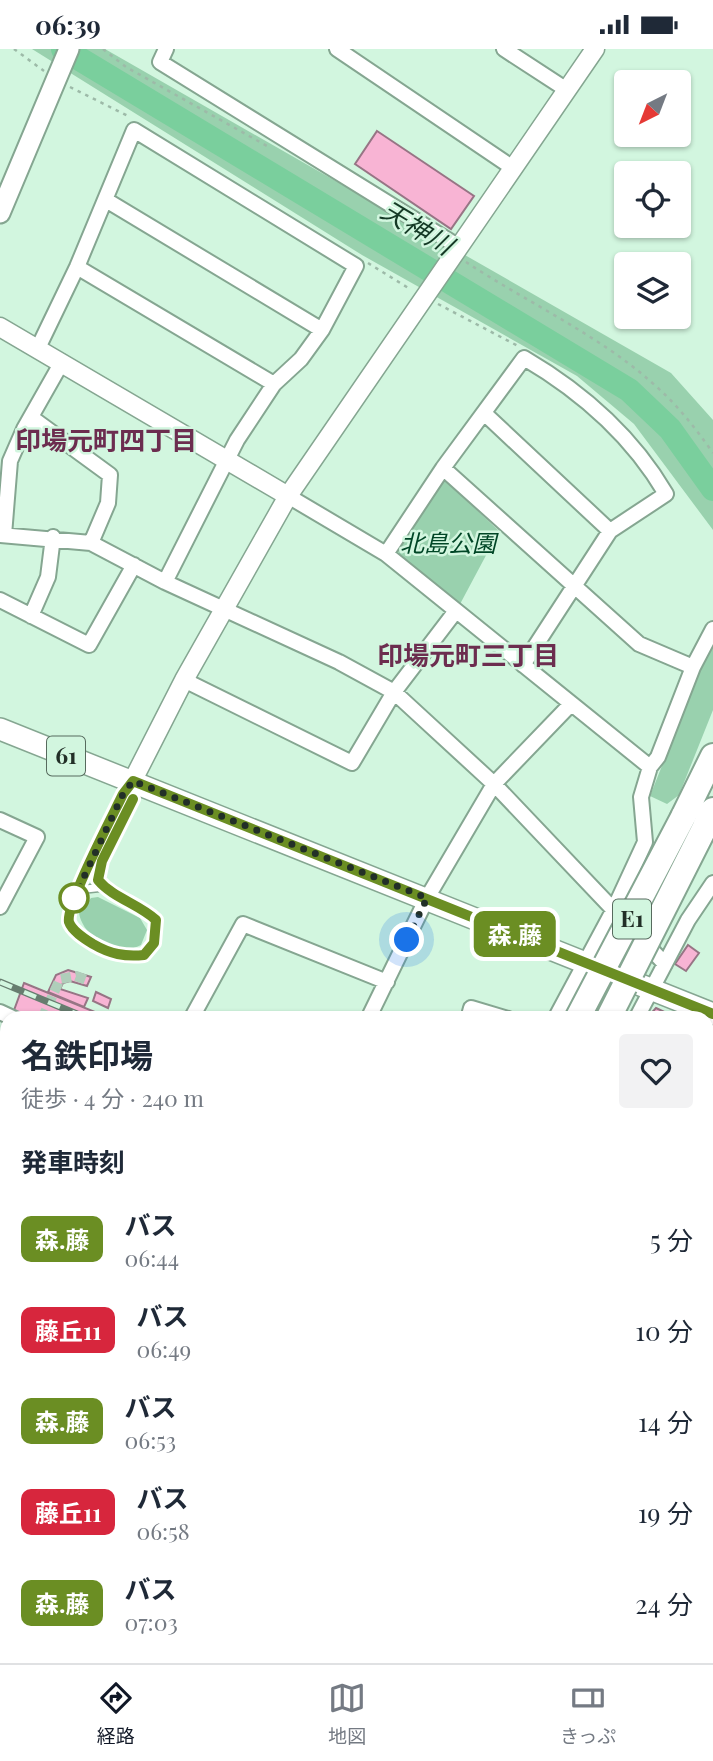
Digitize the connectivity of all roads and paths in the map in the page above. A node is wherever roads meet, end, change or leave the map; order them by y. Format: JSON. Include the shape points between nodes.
{"nodes":[{"id":1,"x":14,"y":49,"type":"edge"},
{"id":2,"x":69,"y":49,"type":"edge"},
{"id":3,"x":103,"y":49,"type":"edge"},
{"id":4,"x":166,"y":49,"type":"edge"},
{"id":5,"x":337,"y":49,"type":"edge"},
{"id":6,"x":504,"y":49,"type":"edge"},
{"id":7,"x":595,"y":49,"type":"edge"},
{"id":8,"x":58,"y":75,"type":"junction"},
{"id":9,"x":567,"y":90,"type":"junction"},
{"id":10,"x":275,"y":150,"type":"dead end"},
{"id":11,"x":513,"y":168,"type":"junction"},
{"id":12,"x":106,"y":200,"type":"junction"},
{"id":13,"x":0,"y":213,"type":"edge"},
{"id":14,"x":455,"y":253,"type":"junction"},
{"id":15,"x":77,"y":267,"type":"junction"},
{"id":16,"x":426,"y":295,"type":"junction"},
{"id":17,"x":0,"y":327,"type":"edge"},
{"id":18,"x":322,"y":330,"type":"junction"},
{"id":19,"x":38,"y":348,"type":"junction"},
{"id":20,"x":524,"y":358,"type":"junction"},
{"id":21,"x":62,"y":362,"type":"junction"},
{"id":22,"x":274,"y":384,"type":"junction"},
{"id":23,"x":484,"y":412,"type":"junction"},
{"id":24,"x":32,"y":418,"type":"junction"},
{"id":25,"x":713,"y":453,"type":"edge"},
{"id":26,"x":228,"y":460,"type":"junction"},
{"id":27,"x":443,"y":468,"type":"junction"},
{"id":28,"x":288,"y":496,"type":"junction"},
{"id":29,"x":610,"y":531,"type":"junction"},
{"id":30,"x":2,"y":535,"type":"edge"},
{"id":31,"x":53,"y":537,"type":"junction"},
{"id":32,"x":91,"y":543,"type":"junction"},
{"id":33,"x":386,"y":554,"type":"junction"},
{"id":34,"x":134,"y":565,"type":"junction"},
{"id":35,"x":165,"y":582,"type":"junction"},
{"id":36,"x":573,"y":586,"type":"junction"},
{"id":37,"x":0,"y":600,"type":"edge"},
{"id":38,"x":225,"y":609,"type":"junction"},
{"id":39,"x":454,"y":612,"type":"junction"},
{"id":40,"x":31,"y":615,"type":"junction"},
{"id":41,"x":713,"y":629,"type":"edge"},
{"id":42,"x":523,"y":665,"type":"junction"},
{"id":43,"x":694,"y":667,"type":"junction"},
{"id":44,"x":184,"y":680,"type":"junction"},
{"id":45,"x":394,"y":692,"type":"junction"},
{"id":46,"x":571,"y":704,"type":"junction"},
{"id":47,"x":0,"y":729,"type":"edge"},
{"id":48,"x":713,"y":756,"type":"edge"},
{"id":49,"x":650,"y":767,"type":"junction"},
{"id":50,"x":133,"y":781,"type":"junction"},
{"id":51,"x":494,"y":784,"type":"junction"},
{"id":52,"x":700,"y":819,"type":"edge"},
{"id":53,"x":0,"y":820,"type":"edge"},
{"id":54,"x":712,"y":885,"type":"edge"},
{"id":55,"x":104,"y":887,"type":"junction"},
{"id":56,"x":74,"y":898,"type":"junction"},
{"id":57,"x":427,"y":898,"type":"junction"},
{"id":58,"x":0,"y":906,"type":"edge"},
{"id":59,"x":614,"y":909,"type":"junction"},
{"id":60,"x":586,"y":963,"type":"junction"},
{"id":61,"x":665,"y":964,"type":"junction"},
{"id":62,"x":387,"y":982,"type":"junction"},
{"id":63,"x":651,"y":989,"type":"junction"},
{"id":64,"x":195,"y":1011,"type":"edge"},
{"id":65,"x":372,"y":1011,"type":"edge"},
{"id":66,"x":559,"y":1011,"type":"edge"},
{"id":67,"x":582,"y":1011,"type":"edge"},
{"id":68,"x":612,"y":1011,"type":"edge"},
{"id":69,"x":640,"y":1011,"type":"edge"},
{"id":70,"x":706,"y":1011,"type":"edge"}],
"edges":[{"from":1,"to":8,"type":"path"},
{"from":2,"to":8,"type":"main road"},
{"from":3,"to":10,"type":"path","via":[[126,67]]},
{"from":4,"to":14,"type":"street","via":[[160,62]]},
{"from":5,"to":11,"type":"street"},
{"from":6,"to":9,"type":"street"},
{"from":7,"to":9,"type":"street"},
{"from":8,"to":13,"type":"main road"},
{"from":9,"to":11,"type":"street"},
{"from":11,"to":14,"type":"street"},
{"from":12,"to":15,"type":"street"},
{"from":12,"to":18,"type":"street"},
{"from":12,"to":18,"type":"street","via":[[134,130],[356,266]]},
{"from":14,"to":16,"type":"street"},
{"from":14,"to":25,"type":"path","via":[[649,379],[688,417]]},
{"from":15,"to":19,"type":"street"},
{"from":15,"to":22,"type":"street"},
{"from":16,"to":20,"type":"path","via":[[520,347]]},
{"from":16,"to":28,"type":"street"},
{"from":17,"to":19,"type":"street"},
{"from":18,"to":22,"type":"street","via":[[301,359]]},
{"from":19,"to":21,"type":"street"},
{"from":20,"to":23,"type":"street"},
{"from":20,"to":29,"type":"street","via":[[569,387],[619,430],[666,494]]},
{"from":21,"to":24,"type":"street"},
{"from":21,"to":26,"type":"street"},
{"from":22,"to":26,"type":"street"},
{"from":23,"to":27,"type":"street"},
{"from":23,"to":29,"type":"street"},
{"from":24,"to":30,"type":"street","via":[[10,461]]},
{"from":24,"to":32,"type":"street","via":[[110,475],[108,503]]},
{"from":26,"to":28,"type":"street"},
{"from":26,"to":35,"type":"street"},
{"from":27,"to":33,"type":"street"},
{"from":27,"to":36,"type":"street"},
{"from":28,"to":33,"type":"street"},
{"from":28,"to":38,"type":"street"},
{"from":29,"to":36,"type":"street"},
{"from":30,"to":31,"type":"street"},
{"from":31,"to":32,"type":"street"},
{"from":31,"to":40,"type":"street","via":[[48,577]]},
{"from":32,"to":34,"type":"street"},
{"from":33,"to":39,"type":"street"},
{"from":34,"to":35,"type":"street"},
{"from":34,"to":40,"type":"street","via":[[89,645]]},
{"from":35,"to":38,"type":"street"},
{"from":36,"to":42,"type":"street"},
{"from":36,"to":43,"type":"street","via":[[639,644]]},
{"from":37,"to":40,"type":"street"},
{"from":38,"to":44,"type":"street"},
{"from":38,"to":45,"type":"street","via":[[339,661]]},
{"from":39,"to":42,"type":"street"},
{"from":39,"to":45,"type":"street"},
{"from":41,"to":43,"type":"street"},
{"from":42,"to":46,"type":"street"},
{"from":43,"to":49,"type":"street"},
{"from":44,"to":45,"type":"street","via":[[352,763]]},
{"from":44,"to":50,"type":"street"},
{"from":45,"to":51,"type":"street"},
{"from":46,"to":49,"type":"street"},
{"from":46,"to":51,"type":"street"},
{"from":47,"to":50,"type":"main road","number":"61"},
{"from":48,"to":52,"type":"highway","number":"E1"},
{"from":49,"to":59,"type":"street","via":[[641,797],[645,842]]},
{"from":50,"to":55,"type":"lane","via":[[133,799],[102,861],[98,880]]},
{"from":50,"to":56,"type":"lane"},
{"from":50,"to":57,"type":"main road","number":"61"},
{"from":51,"to":57,"type":"street"},
{"from":51,"to":59,"type":"street"},
{"from":52,"to":67,"type":"highway","number":"E1","bridge":true},
{"from":52,"to":68,"type":"highway","number":"E1","bridge":true},
{"from":53,"to":58,"type":"street","via":[[37,837]]},
{"from":54,"to":61,"type":"street"},
{"from":55,"to":56,"type":"lane","via":[[86,889]]},
{"from":55,"to":56,"type":"lane","via":[[156,920],[154,943],[144,955],[115,955],[86,940],[68,919]]},
{"from":57,"to":60,"type":"main road","number":"61"},
{"from":57,"to":62,"type":"street"},
{"from":59,"to":60,"type":"street"},
{"from":59,"to":61,"type":"street"},
{"from":60,"to":63,"type":"main road","number":"61"},
{"from":60,"to":66,"type":"street"},
{"from":61,"to":63,"type":"street"},
{"from":62,"to":64,"type":"street","via":[[243,924]]},
{"from":62,"to":65,"type":"street"},
{"from":63,"to":69,"type":"street"},
{"from":63,"to":70,"type":"main road","number":"61"}]}
